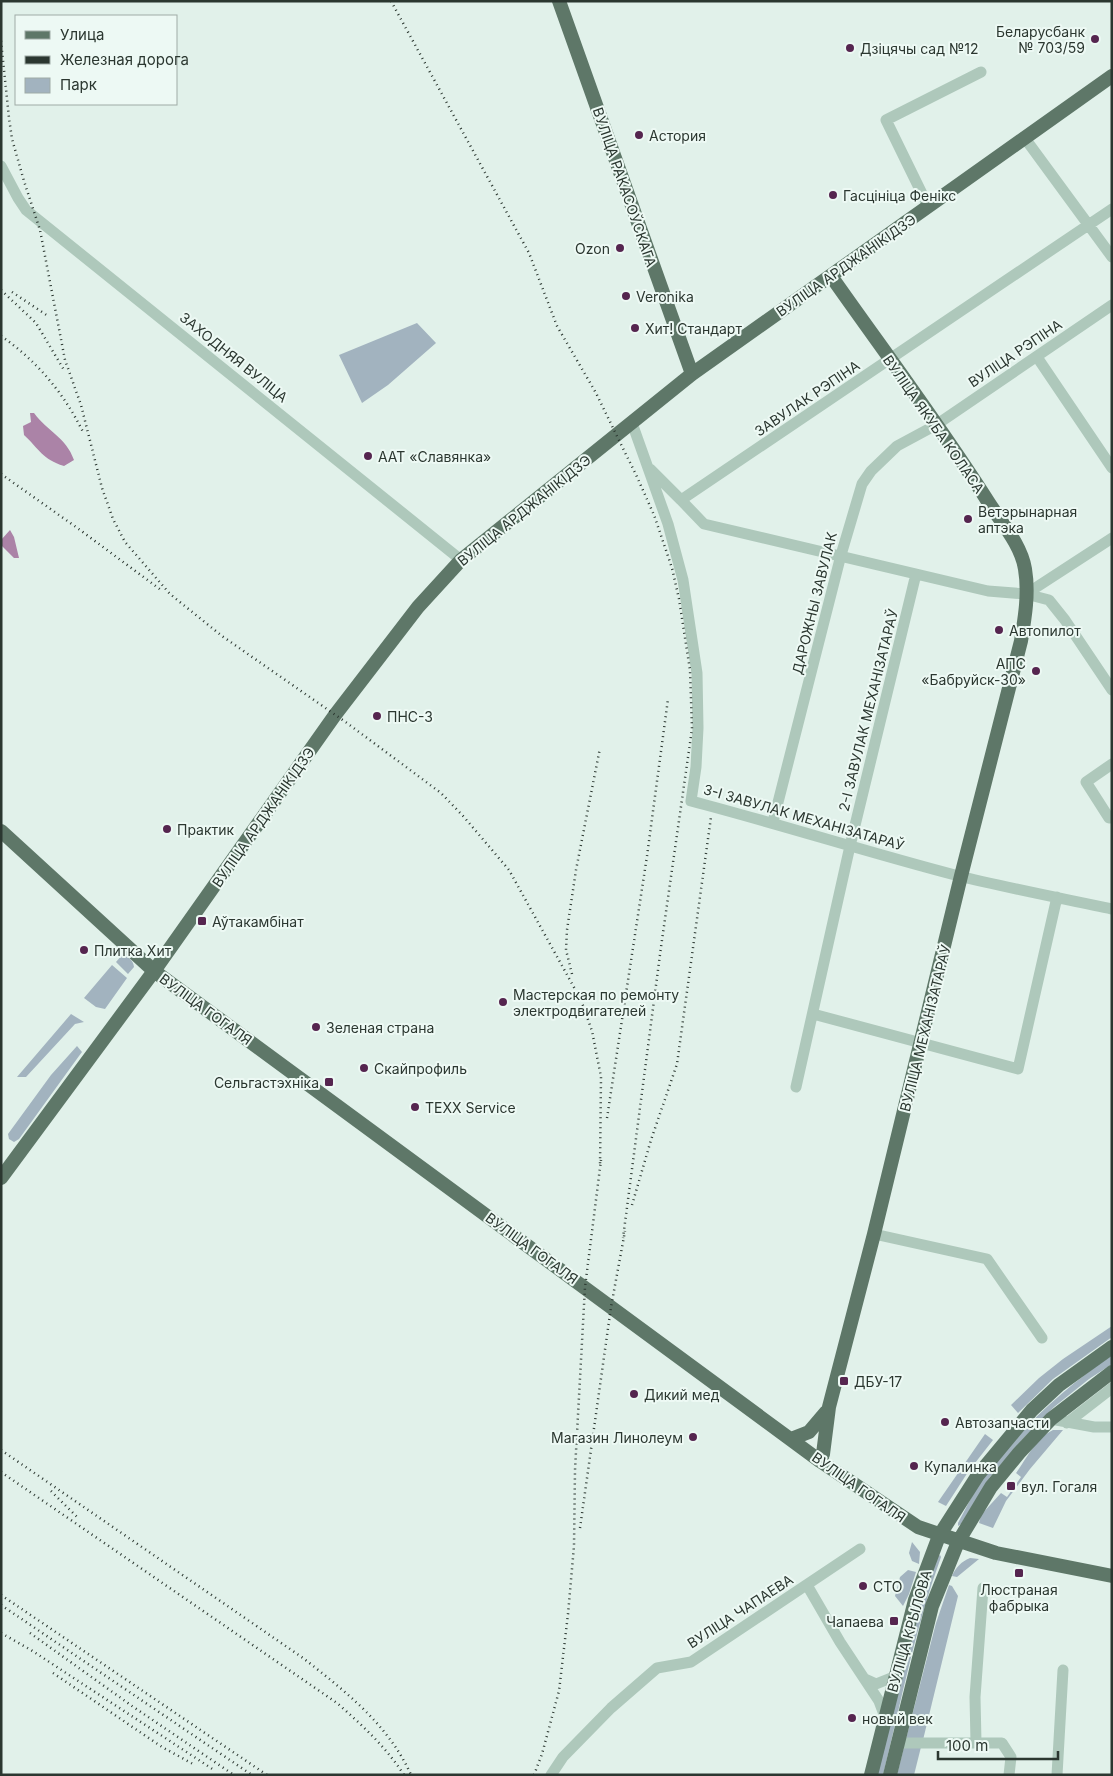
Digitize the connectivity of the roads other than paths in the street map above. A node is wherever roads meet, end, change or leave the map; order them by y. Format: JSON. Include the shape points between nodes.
{"nodes":[{"id":1,"x":559,"y":1,"type":"edge"},
{"id":2,"x":981,"y":72,"type":"dead end"},
{"id":3,"x":1112,"y":76,"type":"edge"},
{"id":4,"x":1024,"y":137,"type":"junction"},
{"id":5,"x":1,"y":166,"type":"edge"},
{"id":6,"x":928,"y":206,"type":"junction"},
{"id":7,"x":1112,"y":209,"type":"edge"},
{"id":8,"x":1089,"y":225,"type":"junction"},
{"id":9,"x":1112,"y":258,"type":"edge"},
{"id":10,"x":831,"y":276,"type":"junction"},
{"id":11,"x":1112,"y":305,"type":"edge"},
{"id":12,"x":1037,"y":357,"type":"junction"},
{"id":13,"x":890,"y":360,"type":"junction"},
{"id":14,"x":692,"y":374,"type":"junction"},
{"id":15,"x":632,"y":423,"type":"junction"},
{"id":16,"x":936,"y":425,"type":"junction"},
{"id":17,"x":648,"y":467,"type":"junction"},
{"id":18,"x":1112,"y":468,"type":"edge"},
{"id":19,"x":681,"y":500,"type":"junction"},
{"id":20,"x":1112,"y":538,"type":"edge"},
{"id":21,"x":841,"y":555,"type":"junction"},
{"id":22,"x":461,"y":560,"type":"junction"},
{"id":23,"x":916,"y":574,"type":"junction"},
{"id":24,"x":1026,"y":594,"type":"junction"},
{"id":25,"x":1112,"y":690,"type":"edge"},
{"id":26,"x":1112,"y":764,"type":"edge"},
{"id":27,"x":1110,"y":818,"type":"dead end"},
{"id":28,"x":773,"y":822,"type":"junction"},
{"id":29,"x":1,"y":831,"type":"edge"},
{"id":30,"x":850,"y":846,"type":"junction"},
{"id":31,"x":961,"y":876,"type":"junction"},
{"id":32,"x":1057,"y":897,"type":"junction"},
{"id":33,"x":1112,"y":909,"type":"edge"},
{"id":34,"x":154,"y":971,"type":"junction"},
{"id":35,"x":813,"y":1014,"type":"junction"},
{"id":36,"x":922,"y":1042,"type":"junction"},
{"id":37,"x":796,"y":1087,"type":"dead end"},
{"id":38,"x":1,"y":1178,"type":"edge"},
{"id":39,"x":874,"y":1234,"type":"junction"},
{"id":40,"x":1042,"y":1338,"type":"dead end"},
{"id":41,"x":1112,"y":1347,"type":"edge"},
{"id":42,"x":1112,"y":1372,"type":"edge"},
{"id":43,"x":1112,"y":1388,"type":"edge"},
{"id":44,"x":829,"y":1407,"type":"junction"},
{"id":45,"x":1051,"y":1419,"type":"junction"},
{"id":46,"x":1067,"y":1423,"type":"junction"},
{"id":47,"x":1112,"y":1427,"type":"edge"},
{"id":48,"x":791,"y":1439,"type":"junction"},
{"id":49,"x":820,"y":1460,"type":"junction"},
{"id":50,"x":939,"y":1536,"type":"junction"},
{"id":51,"x":958,"y":1542,"type":"junction"},
{"id":52,"x":860,"y":1549,"type":"dead end"},
{"id":53,"x":1112,"y":1576,"type":"edge"},
{"id":54,"x":807,"y":1585,"type":"junction"},
{"id":55,"x":983,"y":1588,"type":"dead end"},
{"id":56,"x":1063,"y":1670,"type":"dead end"},
{"id":57,"x":896,"y":1676,"type":"junction"},
{"id":58,"x":865,"y":1679,"type":"junction"},
{"id":59,"x":885,"y":1717,"type":"junction"},
{"id":60,"x":976,"y":1742,"type":"junction"},
{"id":61,"x":898,"y":1743,"type":"junction"},
{"id":62,"x":551,"y":1775,"type":"edge"},
{"id":63,"x":871,"y":1775,"type":"edge"},
{"id":64,"x":890,"y":1775,"type":"edge"},
{"id":65,"x":1009,"y":1775,"type":"edge"},
{"id":66,"x":1057,"y":1775,"type":"edge"}],
"edges":[{"from":1,"to":14,"type":"main road","name":"ВУЛІЦА РАКАСОЎСКАГА"},
{"from":2,"to":6,"type":"street","via":[[886,120]]},
{"from":3,"to":4,"type":"main road","name":"ВУЛІЦА АРДЖАНІКІДЗЭ"},
{"from":4,"to":6,"type":"main road","name":"ВУЛІЦА АРДЖАНІКІДЗЭ"},
{"from":4,"to":8,"type":"street"},
{"from":5,"to":22,"type":"street","name":"ЗАХОДНЯЯ ВУЛІЦА","via":[[26,210]]},
{"from":6,"to":10,"type":"main road","name":"ВУЛІЦА АРДЖАНІКІДЗЭ"},
{"from":7,"to":8,"type":"street","name":"ЗАВУЛАК РЭПІНА"},
{"from":8,"to":9,"type":"street"},
{"from":8,"to":13,"type":"street","name":"ЗАВУЛАК РЭПІНА"},
{"from":10,"to":13,"type":"main road","name":"ВУЛІЦА ЯКУБА КОЛАСА"},
{"from":10,"to":14,"type":"main road","name":"ВУЛІЦА АРДЖАНІКІДЗЭ"},
{"from":11,"to":12,"type":"street","name":"ВУЛІЦА РЭПІНА"},
{"from":12,"to":16,"type":"street","name":"ВУЛІЦА РЭПІНА"},
{"from":12,"to":18,"type":"street"},
{"from":13,"to":16,"type":"main road","name":"ВУЛІЦА ЯКУБА КОЛАСА"},
{"from":13,"to":19,"type":"street","name":"ЗАВУЛАК РЭПІНА"},
{"from":14,"to":15,"type":"main road","name":"ВУЛІЦА АРДЖАНІКІДЗЭ"},
{"from":15,"to":17,"type":"street","name":"3-І ЗАВУЛАК МЕХАНІЗАТАРАЎ"},
{"from":15,"to":22,"type":"main road","name":"ВУЛІЦА АРДЖАНІКІДЗЭ"},
{"from":16,"to":21,"type":"street","name":"ДАРОЖНЫ ЗАВУЛАК","via":[[897,446],[870,471],[862,484]]},
{"from":16,"to":24,"type":"main road","name":"ВУЛІЦА ЯКУБА КОЛАСА","via":[[1018,548],[1025,568]]},
{"from":17,"to":19,"type":"street"},
{"from":17,"to":28,"type":"street","name":"3-І ЗАВУЛАК МЕХАНІЗАТАРАЎ","via":[[683,580],[697,674],[698,728],[691,800]]},
{"from":19,"to":21,"type":"street","via":[[704,524]]},
{"from":20,"to":24,"type":"street"},
{"from":21,"to":23,"type":"street"},
{"from":21,"to":28,"type":"street","name":"ДАРОЖНЫ ЗАВУЛАК"},
{"from":22,"to":34,"type":"main road","name":"ВУЛІЦА АРДЖАНІКІДЗЭ","via":[[418,607],[335,715]]},
{"from":23,"to":24,"type":"street","via":[[988,591]]},
{"from":23,"to":30,"type":"street","name":"2-І ЗАВУЛАК МЕХАНІЗАТАРАЎ"},
{"from":24,"to":25,"type":"street","via":[[1049,600]]},
{"from":24,"to":31,"type":"main road","name":"ВУЛІЦА МЕХАНІЗАТАРАЎ","via":[[1021,641]]},
{"from":26,"to":27,"type":"street","via":[[1086,782]]},
{"from":28,"to":30,"type":"street","name":"3-І ЗАВУЛАК МЕХАНІЗАТАРАЎ"},
{"from":29,"to":34,"type":"main road","name":"ВУЛІЦА ГОГАЛЯ"},
{"from":30,"to":31,"type":"street","name":"3-І ЗАВУЛАК МЕХАНІЗАТАРАЎ"},
{"from":30,"to":35,"type":"street","name":"2-І ЗАВУЛАК МЕХАНІЗАТАРАЎ"},
{"from":31,"to":32,"type":"street","name":"3-І ЗАВУЛАК МЕХАНІЗАТАРАЎ"},
{"from":31,"to":36,"type":"main road","name":"ВУЛІЦА МЕХАНІЗАТАРАЎ"},
{"from":32,"to":33,"type":"street","name":"3-І ЗАВУЛАК МЕХАНІЗАТАРАЎ"},
{"from":32,"to":36,"type":"street","via":[[1018,1068]]},
{"from":34,"to":38,"type":"main road","name":"ВУЛІЦА АРДЖАНІКІДЗЭ"},
{"from":34,"to":48,"type":"main road","name":"ВУЛІЦА ГОГАЛЯ"},
{"from":35,"to":36,"type":"street"},
{"from":35,"to":37,"type":"street","name":"2-І ЗАВУЛАК МЕХАНІЗАТАРАЎ"},
{"from":36,"to":39,"type":"main road","name":"ВУЛІЦА МЕХАНІЗАТАРАЎ"},
{"from":39,"to":40,"type":"street","via":[[987,1259]]},
{"from":39,"to":44,"type":"main road","name":"ВУЛІЦА МЕХАНІЗАТАРАЎ"},
{"from":41,"to":50,"type":"main road","name":"ВУЛІЦА КРЫЛОВА","via":[[1058,1385],[1032,1410],[978,1475]]},
{"from":42,"to":45,"type":"main road","name":"ВУЛІЦА КРЫЛОВА"},
{"from":43,"to":46,"type":"street"},
{"from":44,"to":48,"type":"main road","via":[[809,1432]]},
{"from":44,"to":49,"type":"main road","name":"ВУЛІЦА МЕХАНІЗАТАРАЎ"},
{"from":45,"to":46,"type":"street"},
{"from":45,"to":51,"type":"main road","name":"ВУЛІЦА КРЫЛОВА","via":[[991,1487]]},
{"from":46,"to":47,"type":"street"},
{"from":48,"to":49,"type":"main road","name":"ВУЛІЦА ГОГАЛЯ"},
{"from":49,"to":50,"type":"main road","name":"ВУЛІЦА ГОГАЛЯ","via":[[918,1527]]},
{"from":50,"to":51,"type":"main road","name":"ВУЛІЦА ГОГАЛЯ"},
{"from":50,"to":57,"type":"main road","name":"ВУЛІЦА КРЫЛОВА","via":[[915,1600]]},
{"from":51,"to":53,"type":"main road","name":"ВУЛІЦА ГОГАЛЯ","via":[[996,1553]]},
{"from":51,"to":61,"type":"main road","name":"ВУЛІЦА КРЫЛОВА","via":[[932,1606]]},
{"from":52,"to":54,"type":"street","name":"ВУЛІЦА ЧАПАЕВА"},
{"from":54,"to":58,"type":"street"},
{"from":54,"to":62,"type":"street","name":"ВУЛІЦА ЧАПАЕВА","via":[[691,1662],[657,1668],[611,1708],[563,1757]]},
{"from":55,"to":60,"type":"street","via":[[975,1698]]},
{"from":56,"to":66,"type":"street"},
{"from":57,"to":58,"type":"street","via":[[876,1684]]},
{"from":57,"to":59,"type":"main road","name":"ВУЛІЦА КРЫЛОВА"},
{"from":58,"to":59,"type":"street"},
{"from":59,"to":63,"type":"main road","name":"ВУЛІЦА КРЫЛОВА"},
{"from":60,"to":61,"type":"street"},
{"from":60,"to":65,"type":"street","via":[[1002,1743],[1011,1757]]},
{"from":61,"to":64,"type":"main road","name":"ВУЛІЦА КРЫЛОВА"}]}
